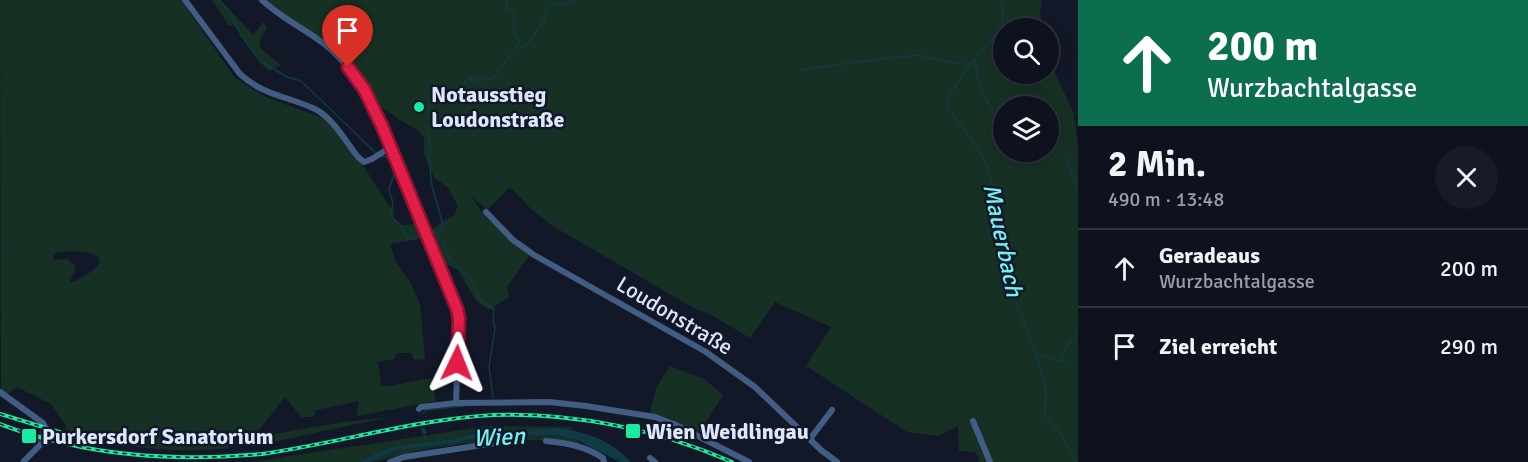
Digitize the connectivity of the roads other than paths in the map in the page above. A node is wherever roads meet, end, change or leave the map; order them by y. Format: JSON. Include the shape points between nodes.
{"nodes":[{"id":1,"x":185,"y":0,"type":"edge"},
{"id":2,"x":262,"y":0,"type":"edge"},
{"id":3,"x":388,"y":149,"type":"junction"},
{"id":4,"x":486,"y":212,"type":"dead end"},
{"id":5,"x":0,"y":392,"type":"edge"},
{"id":6,"x":456,"y":403,"type":"junction"},
{"id":7,"x":419,"y":409,"type":"dead end"},
{"id":8,"x":832,"y":410,"type":"dead end"},
{"id":9,"x":973,"y":422,"type":"dead end"},
{"id":10,"x":45,"y":428,"type":"dead end"},
{"id":11,"x":810,"y":439,"type":"junction"},
{"id":12,"x":546,"y":441,"type":"dead end"},
{"id":13,"x":517,"y":442,"type":"dead end"},
{"id":14,"x":40,"y":445,"type":"tunnel mouth"},
{"id":15,"x":24,"y":460,"type":"edge"},
{"id":16,"x":390,"y":462,"type":"edge"},
{"id":17,"x":604,"y":462,"type":"edge"},
{"id":18,"x":749,"y":462,"type":"edge"},
{"id":19,"x":837,"y":462,"type":"edge"},
{"id":20,"x":990,"y":462,"type":"edge"}],
"edges":[{"from":1,"to":3,"type":"street","via":[[251,84],[327,117],[364,162]]},
{"from":2,"to":3,"type":"street","via":[[343,61],[370,99]]},
{"from":3,"to":6,"type":"street","via":[[457,309]]},
{"from":4,"to":11,"type":"street","name":"Loudonstraße","via":[[534,255],[714,358],[755,387]]},
{"from":5,"to":10,"type":"street"},
{"from":6,"to":7,"type":"street"},
{"from":6,"to":18,"type":"street","via":[[549,402],[649,416],[674,424]]},
{"from":8,"to":11,"type":"street"},
{"from":9,"to":20,"type":"street"},
{"from":11,"to":19,"type":"street","name":"Loudonstraße"},
{"from":12,"to":17,"type":"street","via":[[594,452]]},
{"from":13,"to":16,"type":"street"},
{"from":14,"to":15,"type":"street"}]}
